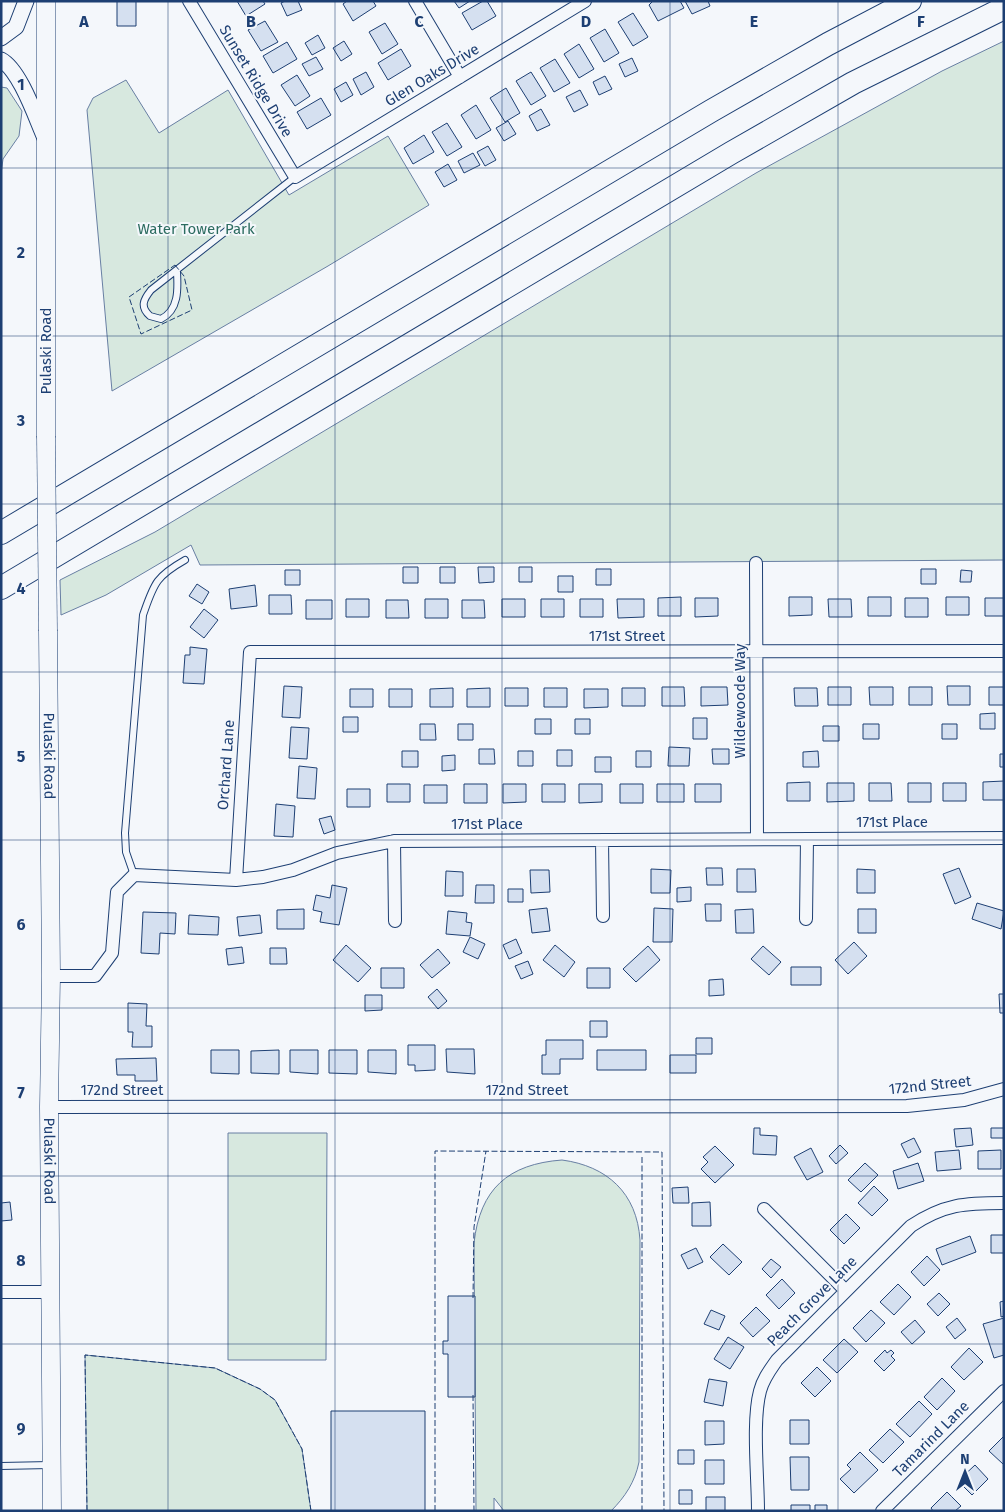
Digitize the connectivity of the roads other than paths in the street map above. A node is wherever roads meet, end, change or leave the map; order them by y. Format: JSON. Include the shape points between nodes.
{"nodes":[{"id":1,"x":26,"y":1,"type":"edge"},
{"id":2,"x":46,"y":1,"type":"edge"},
{"id":3,"x":189,"y":1,"type":"edge"},
{"id":4,"x":415,"y":1,"type":"edge"},
{"id":5,"x":585,"y":1,"type":"edge"},
{"id":6,"x":910,"y":1,"type":"edge"},
{"id":7,"x":1004,"y":8,"type":"edge"},
{"id":8,"x":1,"y":38,"type":"edge"},
{"id":9,"x":1,"y":60,"type":"edge"},
{"id":10,"x":460,"y":77,"type":"junction"},
{"id":11,"x":45,"y":140,"type":"junction"},
{"id":12,"x":294,"y":178,"type":"junction"},
{"id":13,"x":177,"y":272,"type":"junction"},
{"id":14,"x":1,"y":533,"type":"edge"},
{"id":15,"x":184,"y":560,"type":"dead end"},
{"id":16,"x":756,"y":563,"type":"dead end"},
{"id":17,"x":1,"y":588,"type":"edge"},
{"id":18,"x":250,"y":652,"type":"joint"},
{"id":19,"x":756,"y":652,"type":"junction"},
{"id":20,"x":1004,"y":652,"type":"edge"},
{"id":21,"x":757,"y":838,"type":"junction"},
{"id":22,"x":1004,"y":838,"type":"edge"},
{"id":23,"x":807,"y":839,"type":"junction"},
{"id":24,"x":394,"y":840,"type":"junction"},
{"id":25,"x":602,"y":840,"type":"junction"},
{"id":26,"x":134,"y":875,"type":"junction"},
{"id":27,"x":236,"y":880,"type":"junction"},
{"id":28,"x":603,"y":916,"type":"dead end"},
{"id":29,"x":806,"y":919,"type":"dead end"},
{"id":30,"x":395,"y":921,"type":"dead end"},
{"id":31,"x":51,"y":976,"type":"junction"},
{"id":32,"x":1004,"y":1089,"type":"edge"},
{"id":33,"x":49,"y":1107,"type":"junction"},
{"id":34,"x":1004,"y":1203,"type":"edge"},
{"id":35,"x":764,"y":1209,"type":"dead end"},
{"id":36,"x":845,"y":1290,"type":"junction"},
{"id":37,"x":1,"y":1292,"type":"edge"},
{"id":38,"x":51,"y":1292,"type":"junction"},
{"id":39,"x":1004,"y":1391,"type":"edge"},
{"id":40,"x":52,"y":1465,"type":"junction"},
{"id":41,"x":1,"y":1466,"type":"edge"},
{"id":42,"x":52,"y":1511,"type":"edge"},
{"id":43,"x":758,"y":1511,"type":"edge"},
{"id":44,"x":882,"y":1511,"type":"edge"}],
"edges":[{"from":1,"to":8,"type":"street","via":[[16,27]]},
{"from":2,"to":11,"type":"main road","name":"Pulaski Road"},
{"from":3,"to":12,"type":"street","name":"Sunset Ridge Drive"},
{"from":4,"to":10,"type":"street"},
{"from":5,"to":10,"type":"street","name":"Glen Oaks Drive"},
{"from":6,"to":14,"type":"highway","via":[[711,111]]},
{"from":7,"to":17,"type":"highway","via":[[854,83],[731,153]]},
{"from":9,"to":11,"type":"street","via":[[15,74]]},
{"from":10,"to":12,"type":"street","name":"Glen Oaks Drive"},
{"from":11,"to":31,"type":"main road","name":"Pulaski Road","bridge":true},
{"from":12,"to":13,"type":"lane"},
{"from":13,"to":13,"type":"lane","via":[[146,296],[143,308],[150,316],[161,318],[172,310],[176,302]]},
{"from":15,"to":26,"type":"lane","via":[[164,572],[154,586],[143,615],[125,833],[126,852]]},
{"from":16,"to":19,"type":"street","name":"Wildewoode Way"},
{"from":18,"to":19,"type":"street","name":"171st Street"},
{"from":18,"to":27,"type":"street","name":"Orchard Lane"},
{"from":19,"to":20,"type":"street","name":"171st Street"},
{"from":19,"to":21,"type":"street","name":"Wildewoode Way"},
{"from":21,"to":23,"type":"street","name":"171st Place"},
{"from":21,"to":25,"type":"street","name":"171st Place"},
{"from":22,"to":23,"type":"street","name":"171st Place"},
{"from":23,"to":29,"type":"street"},
{"from":24,"to":25,"type":"street","name":"171st Place"},
{"from":24,"to":27,"type":"street","name":"171st Place","via":[[337,854],[293,870]]},
{"from":24,"to":30,"type":"street"},
{"from":25,"to":28,"type":"street"},
{"from":26,"to":27,"type":"street","name":"171st Place"},
{"from":26,"to":31,"type":"street","via":[[118,892],[112,953],[95,976]]},
{"from":31,"to":33,"type":"main road","name":"Pulaski Road"},
{"from":32,"to":33,"type":"street","name":"172nd Street","via":[[964,1100],[907,1106]]},
{"from":33,"to":38,"type":"main road","name":"Pulaski Road"},
{"from":34,"to":36,"type":"street","name":"Peach Grove Lane","via":[[965,1203],[936,1210],[911,1226]]},
{"from":35,"to":36,"type":"street"},
{"from":36,"to":43,"type":"street","name":"Peach Grove Lane","via":[[776,1360],[760,1390]]},
{"from":37,"to":38,"type":"street"},
{"from":38,"to":40,"type":"main road","name":"Pulaski Road"},
{"from":39,"to":44,"type":"street","name":"Tamarind Lane"},
{"from":40,"to":41,"type":"lane"},
{"from":40,"to":42,"type":"main road","name":"Pulaski Road"}]}
